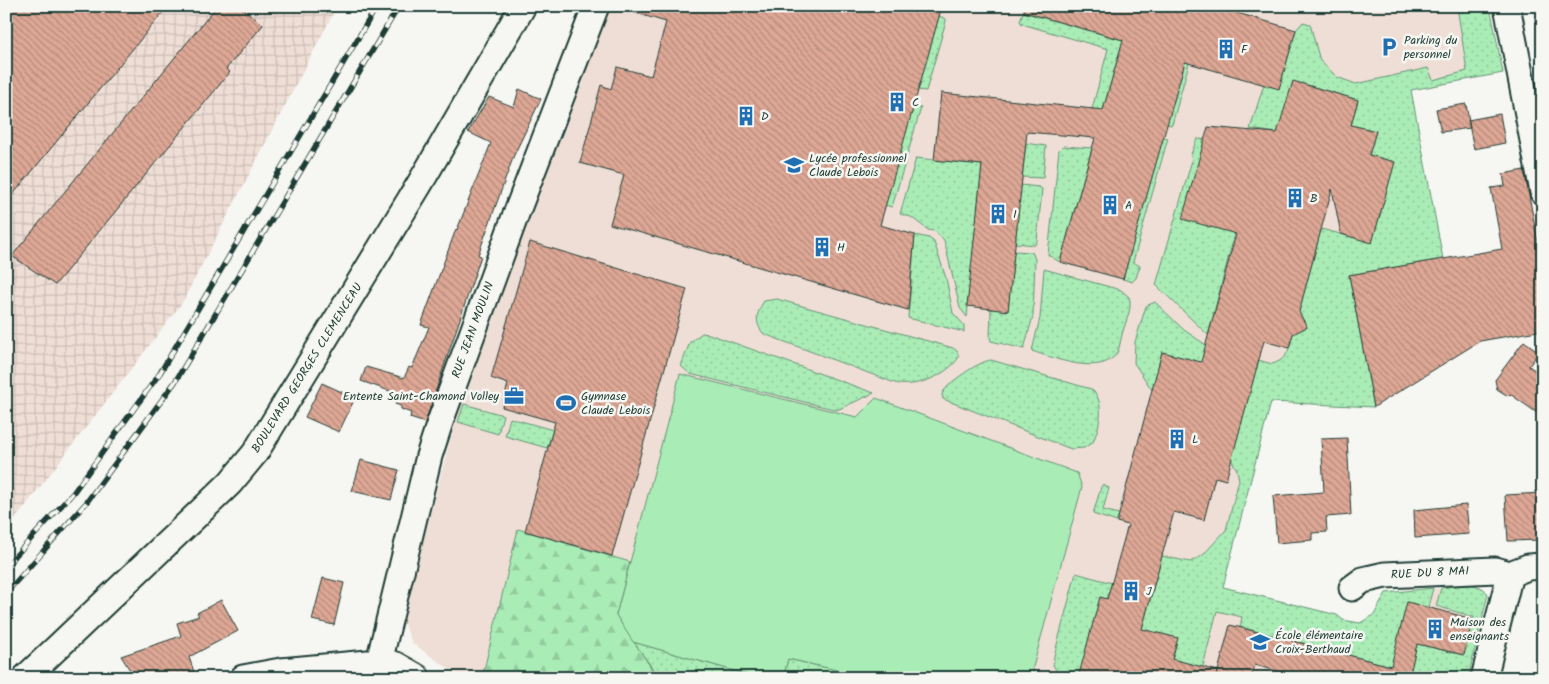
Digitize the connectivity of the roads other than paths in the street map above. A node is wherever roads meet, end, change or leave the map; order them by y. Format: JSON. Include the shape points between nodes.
{"nodes":[{"id":1,"x":524,"y":6,"type":"edge"},
{"id":2,"x":596,"y":6,"type":"edge"},
{"id":3,"x":1507,"y":6,"type":"edge"},
{"id":4,"x":1543,"y":192,"type":"edge"},
{"id":5,"x":1543,"y":566,"type":"edge"},
{"id":6,"x":1510,"y":574,"type":"junction"},
{"id":7,"x":1352,"y":588,"type":"dead end"},
{"id":8,"x":379,"y":662,"type":"junction"},
{"id":9,"x":341,"y":671,"type":"edge"},
{"id":10,"x":25,"y":678,"type":"edge"},
{"id":11,"x":243,"y":678,"type":"edge"},
{"id":12,"x":416,"y":678,"type":"edge"},
{"id":13,"x":1484,"y":678,"type":"edge"}],
"edges":[{"from":1,"to":10,"type":"street","name":"BOULEVARD GEORGES CLEMENCEAU","via":[[255,453],[230,483]]},
{"from":2,"to":8,"type":"street","name":"RUE JEAN MOULIN","via":[[440,422]]},
{"from":3,"to":4,"type":"street"},
{"from":5,"to":6,"type":"street","name":"RUE DU 8 MAI","via":[[1528,567]]},
{"from":6,"to":7,"type":"street","name":"RUE DU 8 MAI","via":[[1495,570],[1385,575],[1363,580]]},
{"from":6,"to":13,"type":"street"},
{"from":8,"to":9,"type":"street"},
{"from":8,"to":12,"type":"street","via":[[395,666]]},
{"from":9,"to":11,"type":"street"}]}
